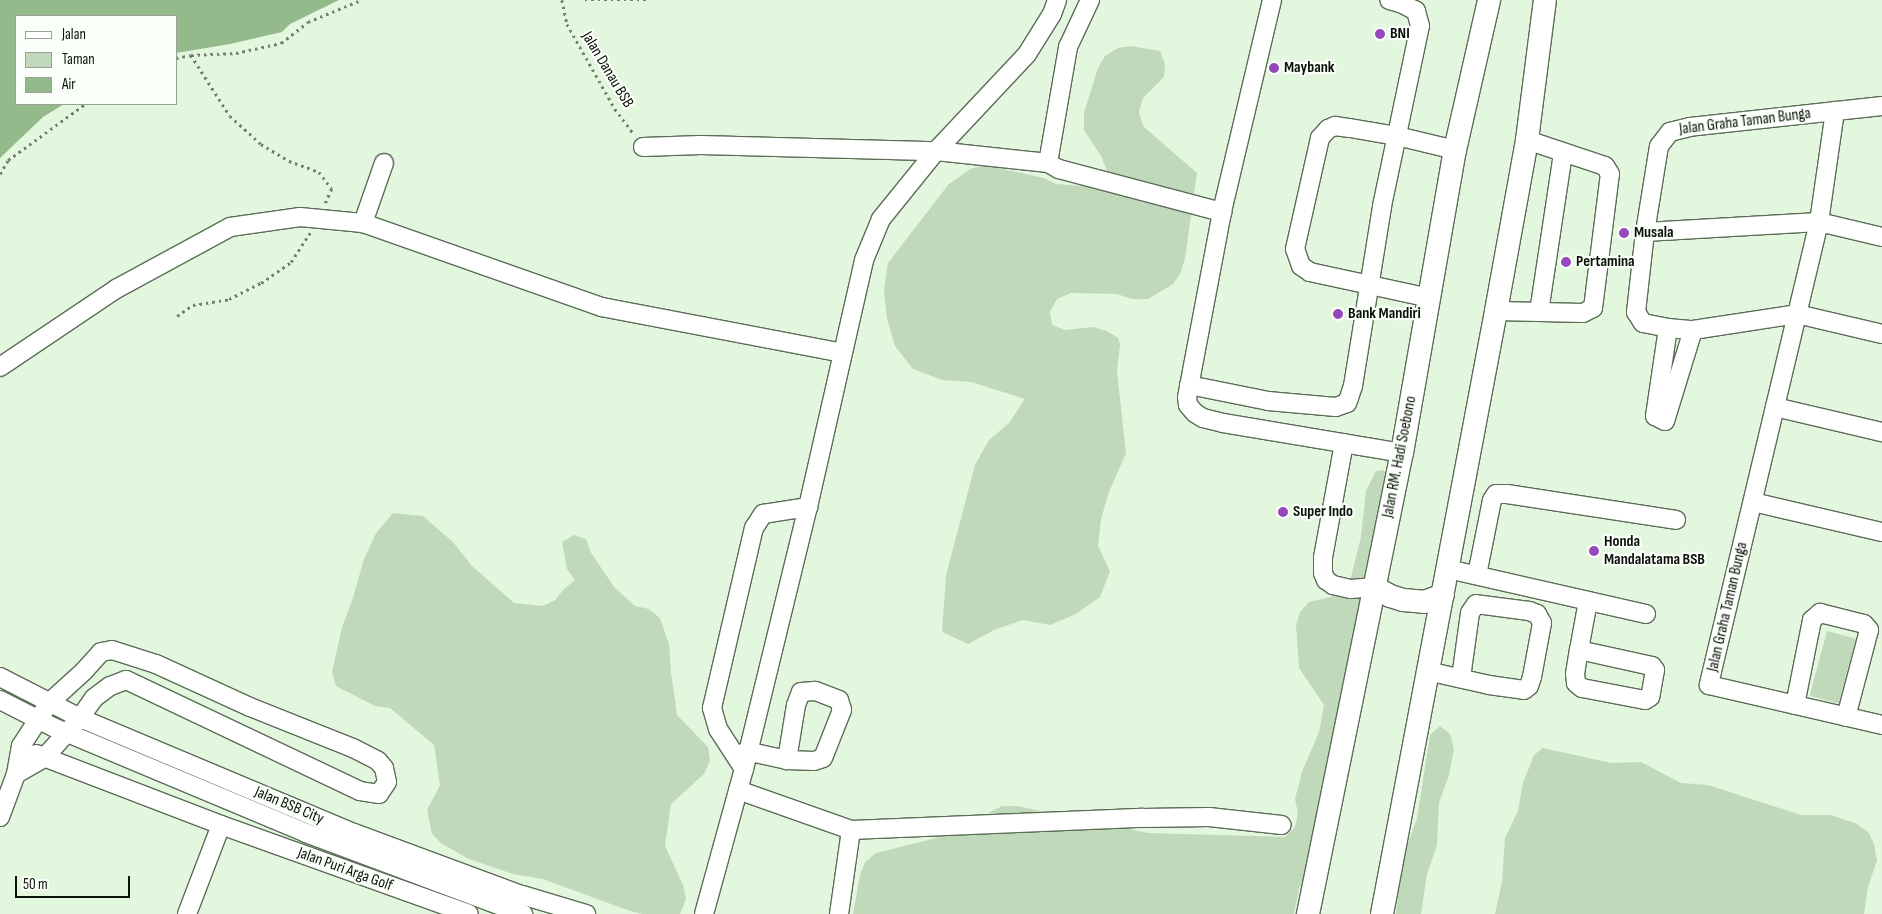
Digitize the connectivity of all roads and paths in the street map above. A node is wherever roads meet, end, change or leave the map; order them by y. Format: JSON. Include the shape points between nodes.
{"nodes":[{"id":1,"x":361,"y":0,"type":"edge"},
{"id":2,"x":562,"y":0,"type":"edge"},
{"id":3,"x":586,"y":0,"type":"edge"},
{"id":4,"x":650,"y":0,"type":"edge"},
{"id":5,"x":1057,"y":0,"type":"edge"},
{"id":6,"x":1090,"y":0,"type":"edge"},
{"id":7,"x":1272,"y":0,"type":"edge"},
{"id":8,"x":1389,"y":0,"type":"edge"},
{"id":9,"x":1489,"y":0,"type":"edge"},
{"id":10,"x":1545,"y":0,"type":"edge"},
{"id":11,"x":191,"y":55,"type":"junction"},
{"id":12,"x":178,"y":58,"type":"edge"},
{"id":13,"x":84,"y":105,"type":"edge"},
{"id":14,"x":1882,"y":106,"type":"edge"},
{"id":15,"x":1835,"y":111,"type":"junction"},
{"id":16,"x":1397,"y":136,"type":"junction"},
{"id":17,"x":1527,"y":140,"type":"junction"},
{"id":18,"x":643,"y":148,"type":"joint"},
{"id":19,"x":1455,"y":150,"type":"junction"},
{"id":20,"x":936,"y":151,"type":"junction"},
{"id":21,"x":1563,"y":153,"type":"junction"},
{"id":22,"x":384,"y":163,"type":"dead end"},
{"id":23,"x":1048,"y":163,"type":"junction"},
{"id":24,"x":0,"y":174,"type":"edge"},
{"id":25,"x":1222,"y":212,"type":"junction"},
{"id":26,"x":318,"y":218,"type":"junction"},
{"id":27,"x":1818,"y":222,"type":"junction"},
{"id":28,"x":363,"y":223,"type":"junction"},
{"id":29,"x":1645,"y":232,"type":"junction"},
{"id":30,"x":1882,"y":237,"type":"edge"},
{"id":31,"x":1368,"y":285,"type":"junction"},
{"id":32,"x":1430,"y":298,"type":"junction"},
{"id":33,"x":1496,"y":311,"type":"junction"},
{"id":34,"x":1539,"y":312,"type":"junction"},
{"id":35,"x":1797,"y":314,"type":"junction"},
{"id":36,"x":177,"y":316,"type":"dead end"},
{"id":37,"x":1668,"y":328,"type":"junction"},
{"id":38,"x":1693,"y":330,"type":"junction"},
{"id":39,"x":1882,"y":334,"type":"edge"},
{"id":40,"x":843,"y":352,"type":"junction"},
{"id":41,"x":0,"y":367,"type":"edge"},
{"id":42,"x":1189,"y":385,"type":"junction"},
{"id":43,"x":1775,"y":407,"type":"junction"},
{"id":44,"x":1882,"y":432,"type":"edge"},
{"id":45,"x":1344,"y":443,"type":"junction"},
{"id":46,"x":1402,"y":453,"type":"junction"},
{"id":47,"x":1753,"y":502,"type":"junction"},
{"id":48,"x":808,"y":507,"type":"junction"},
{"id":49,"x":1676,"y":520,"type":"dead end"},
{"id":50,"x":1882,"y":532,"type":"edge"},
{"id":51,"x":1448,"y":569,"type":"junction"},
{"id":52,"x":1477,"y":575,"type":"junction"},
{"id":53,"x":1374,"y":587,"type":"junction"},
{"id":54,"x":1443,"y":595,"type":"junction"},
{"id":55,"x":1588,"y":601,"type":"junction"},
{"id":56,"x":1646,"y":614,"type":"dead end"},
{"id":57,"x":1579,"y":650,"type":"dead end"},
{"id":58,"x":1427,"y":671,"type":"junction"},
{"id":59,"x":0,"y":677,"type":"edge"},
{"id":60,"x":1462,"y":678,"type":"junction"},
{"id":61,"x":0,"y":700,"type":"edge"},
{"id":62,"x":49,"y":703,"type":"junction"},
{"id":63,"x":1795,"y":705,"type":"junction"},
{"id":64,"x":1846,"y":717,"type":"junction"},
{"id":65,"x":80,"y":718,"type":"junction"},
{"id":66,"x":38,"y":719,"type":"junction"},
{"id":67,"x":1882,"y":725,"type":"edge"},
{"id":68,"x":66,"y":732,"type":"junction"},
{"id":69,"x":20,"y":746,"type":"junction"},
{"id":70,"x":746,"y":751,"type":"junction"},
{"id":71,"x":44,"y":758,"type":"junction"},
{"id":72,"x":787,"y":760,"type":"dead end"},
{"id":73,"x":744,"y":769,"type":"junction"},
{"id":74,"x":16,"y":774,"type":"junction"},
{"id":75,"x":738,"y":790,"type":"junction"},
{"id":76,"x":0,"y":817,"type":"edge"},
{"id":77,"x":220,"y":825,"type":"junction"},
{"id":78,"x":1282,"y":825,"type":"dead end"},
{"id":79,"x":851,"y":830,"type":"junction"},
{"id":80,"x":187,"y":914,"type":"edge"},
{"id":81,"x":469,"y":914,"type":"edge"},
{"id":82,"x":523,"y":914,"type":"edge"},
{"id":83,"x":586,"y":914,"type":"edge"},
{"id":84,"x":704,"y":914,"type":"edge"},
{"id":85,"x":839,"y":914,"type":"edge"},
{"id":86,"x":1308,"y":914,"type":"edge"},
{"id":87,"x":1382,"y":914,"type":"edge"}],
"edges":[{"from":1,"to":11,"type":"path","via":[[308,22],[280,43],[236,53]]},
{"from":2,"to":18,"type":"path","name":"Jalan Danau BSB","via":[[567,24],[615,109]]},
{"from":3,"to":4,"type":"path"},
{"from":5,"to":20,"type":"street","via":[[1027,54]]},
{"from":6,"to":23,"type":"street","via":[[1068,47]]},
{"from":7,"to":25,"type":"street"},
{"from":8,"to":16,"type":"street","via":[[1416,12],[1420,18]]},
{"from":9,"to":19,"type":"main road","name":"Jalan RM. Hadi Soebono"},
{"from":10,"to":17,"type":"main road"},
{"from":11,"to":12,"type":"path"},
{"from":11,"to":26,"type":"path","via":[[230,116],[261,144],[282,157],[319,172],[332,189]]},
{"from":13,"to":24,"type":"path","via":[[8,160]]},
{"from":14,"to":15,"type":"street","name":"Jalan Graha Taman Bunga"},
{"from":15,"to":27,"type":"street","name":"Jalan Graha Taman Bunga"},
{"from":15,"to":29,"type":"street","name":"Jalan Graha Taman Bunga","via":[[1678,128],[1670,132],[1659,146]]},
{"from":16,"to":19,"type":"street"},
{"from":16,"to":31,"type":"street"},
{"from":16,"to":31,"type":"street","via":[[1335,126],[1328,129],[1320,138],[1295,250],[1300,266],[1310,272]]},
{"from":17,"to":21,"type":"street"},
{"from":17,"to":33,"type":"main road"},
{"from":18,"to":20,"type":"street","via":[[701,145]]},
{"from":19,"to":32,"type":"main road","name":"Jalan RM. Hadi Soebono"},
{"from":20,"to":23,"type":"street"},
{"from":20,"to":40,"type":"street","via":[[881,218],[864,260]]},
{"from":21,"to":34,"type":"street"},
{"from":21,"to":34,"type":"street","via":[[1605,166],[1610,174],[1593,308],[1582,313]]},
{"from":22,"to":28,"type":"street"},
{"from":23,"to":25,"type":"street","via":[[1059,169]]},
{"from":25,"to":42,"type":"street"},
{"from":26,"to":28,"type":"street"},
{"from":26,"to":36,"type":"path","via":[[291,262],[261,283],[230,299],[193,305]]},
{"from":26,"to":41,"type":"street","via":[[300,216],[230,227],[116,289]]},
{"from":27,"to":29,"type":"street"},
{"from":27,"to":30,"type":"street"},
{"from":27,"to":35,"type":"street","name":"Jalan Graha Taman Bunga"},
{"from":28,"to":40,"type":"street","via":[[602,307]]},
{"from":29,"to":37,"type":"street","name":"Jalan Graha Taman Bunga","via":[[1637,315],[1643,323]]},
{"from":31,"to":32,"type":"street"},
{"from":31,"to":42,"type":"street","via":[[1353,386],[1346,403],[1336,407],[1268,401]]},
{"from":32,"to":46,"type":"main road","name":"Jalan RM. Hadi Soebono"},
{"from":33,"to":34,"type":"street"},
{"from":33,"to":51,"type":"main road"},
{"from":35,"to":38,"type":"street","name":"Jalan Graha Taman Bunga"},
{"from":35,"to":39,"type":"street","name":"Jalan Graha Taman Bunga"},
{"from":35,"to":43,"type":"street","name":"Jalan Graha Taman Bunga"},
{"from":37,"to":38,"type":"street","name":"Jalan Graha Taman Bunga"},
{"from":37,"to":38,"type":"street","via":[[1655,416],[1665,420]]},
{"from":40,"to":48,"type":"street"},
{"from":42,"to":45,"type":"street","via":[[1188,405],[1203,418]]},
{"from":43,"to":44,"type":"street"},
{"from":43,"to":47,"type":"street","name":"Jalan Graha Taman Bunga"},
{"from":45,"to":46,"type":"street"},
{"from":45,"to":53,"type":"street","via":[[1323,557],[1323,574],[1333,585],[1351,589]]},
{"from":46,"to":53,"type":"main road","name":"Jalan RM. Hadi Soebono"},
{"from":47,"to":50,"type":"street"},
{"from":47,"to":63,"type":"street","name":"Jalan Graha Taman Bunga","via":[[1709,685]]},
{"from":48,"to":70,"type":"street"},
{"from":48,"to":73,"type":"street","via":[[763,514],[754,528],[712,708],[718,729]]},
{"from":49,"to":52,"type":"street","via":[[1496,494],[1492,500]]},
{"from":51,"to":52,"type":"street"},
{"from":51,"to":54,"type":"main road"},
{"from":52,"to":55,"type":"street"},
{"from":53,"to":54,"type":"main road","via":[[1390,596],[1417,602]]},
{"from":53,"to":86,"type":"main road","name":"Jalan RM. Hadi Soebono"},
{"from":54,"to":58,"type":"main road"},
{"from":55,"to":56,"type":"street"},
{"from":55,"to":57,"type":"street"},
{"from":58,"to":60,"type":"street"},
{"from":58,"to":87,"type":"main road"},
{"from":59,"to":62,"type":"street","name":"Jalan BSB City"},
{"from":60,"to":60,"type":"street","via":[[1470,613],[1476,604],[1529,610],[1536,614],[1542,623],[1529,686],[1524,690],[1498,687]]},
{"from":61,"to":66,"type":"street","name":"Jalan BSB City"},
{"from":62,"to":65,"type":"street","name":"Jalan BSB City"},
{"from":62,"to":65,"type":"street","via":[[101,652],[112,650],[156,664],[250,707],[353,748],[378,761],[384,768],[387,782],[379,794],[360,791],[131,681],[121,680],[110,686],[94,698]]},
{"from":62,"to":66,"type":"street"},
{"from":63,"to":64,"type":"street","name":"Jalan Graha Taman Bunga"},
{"from":63,"to":64,"type":"street","via":[[1812,620],[1820,613],[1864,624],[1869,630]]},
{"from":64,"to":67,"type":"street","name":"Jalan Graha Taman Bunga"},
{"from":65,"to":68,"type":"street"},
{"from":65,"to":83,"type":"street","name":"Jalan BSB City","via":[[354,833],[522,895]]},
{"from":66,"to":68,"type":"street","name":"Jalan BSB City"},
{"from":66,"to":69,"type":"street"},
{"from":68,"to":71,"type":"street"},
{"from":68,"to":82,"type":"street","name":"Jalan BSB City","via":[[306,834]]},
{"from":69,"to":71,"type":"street","name":"Jalan Puri Arga Golf"},
{"from":69,"to":74,"type":"street"},
{"from":70,"to":72,"type":"street"},
{"from":70,"to":73,"type":"street"},
{"from":71,"to":74,"type":"street"},
{"from":71,"to":77,"type":"street","name":"Jalan Puri Arga Golf"},
{"from":73,"to":75,"type":"street"},
{"from":74,"to":76,"type":"street"},
{"from":75,"to":79,"type":"street"},
{"from":75,"to":84,"type":"street"},
{"from":77,"to":80,"type":"street"},
{"from":77,"to":81,"type":"street","name":"Jalan Puri Arga Golf"},
{"from":78,"to":79,"type":"street","via":[[1190,817]]},
{"from":79,"to":85,"type":"street"}]}
